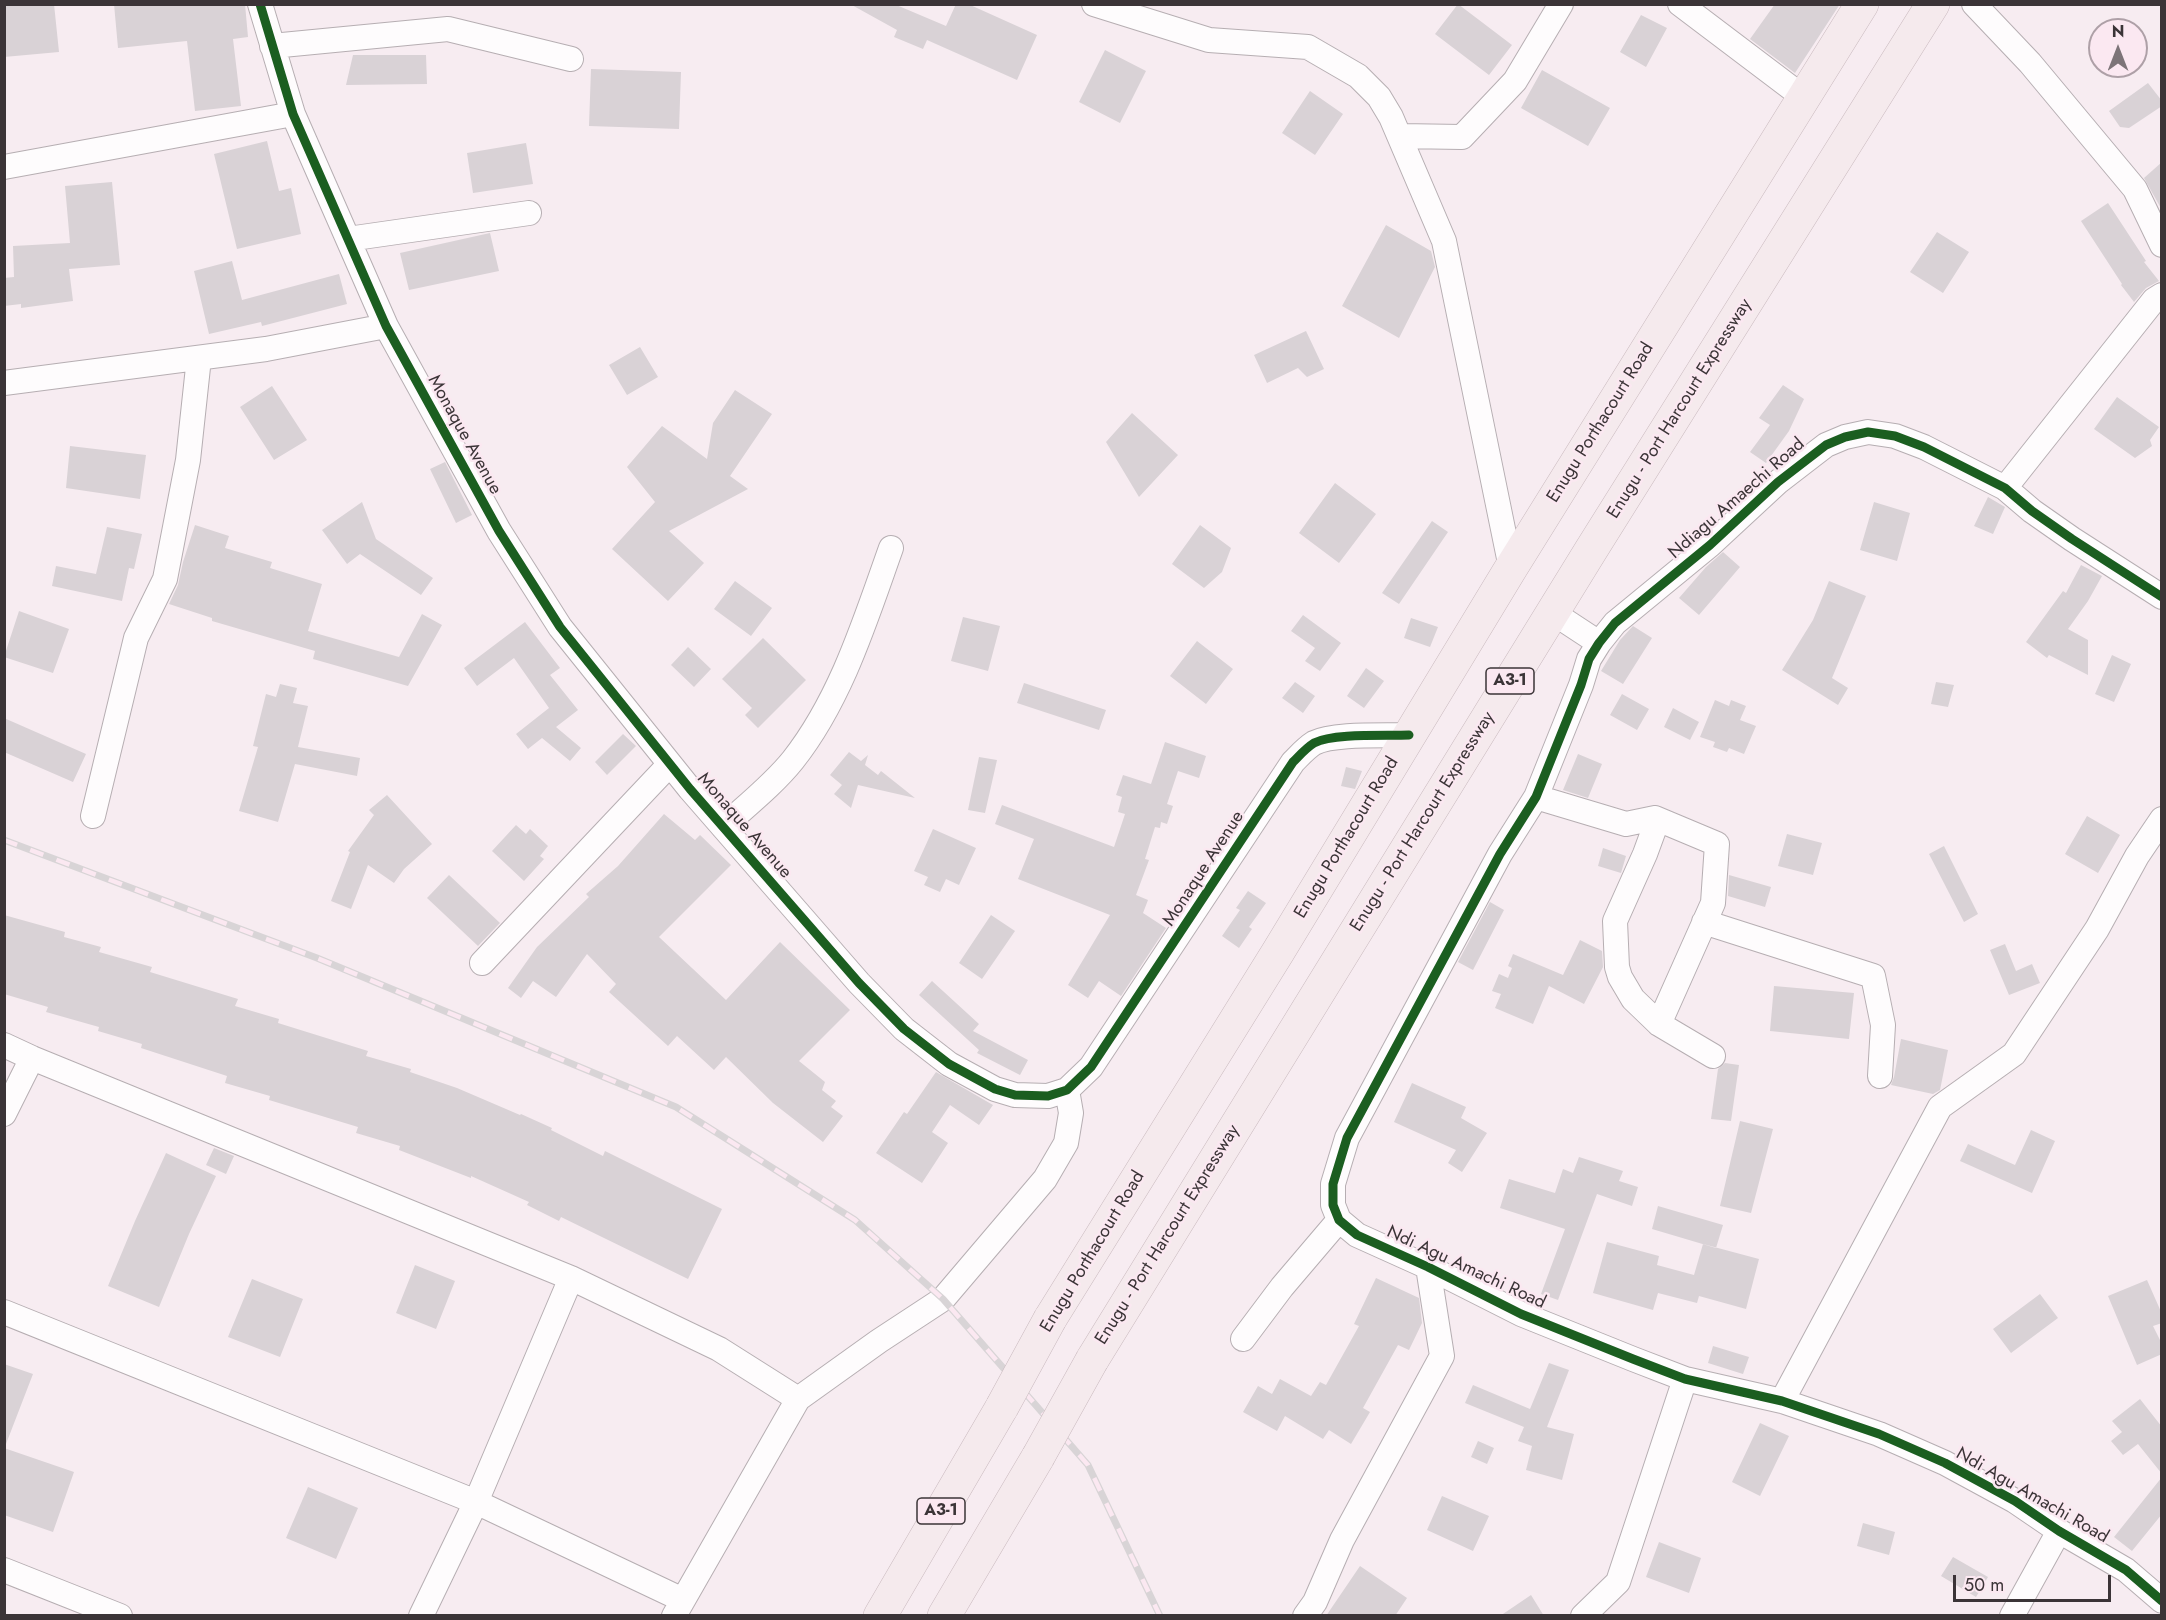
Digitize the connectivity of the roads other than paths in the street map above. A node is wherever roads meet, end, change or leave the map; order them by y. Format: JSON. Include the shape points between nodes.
{"nodes":[{"id":1,"x":260,"y":4,"type":"edge"},
{"id":2,"x":1094,"y":4,"type":"edge"},
{"id":3,"x":1561,"y":4,"type":"edge"},
{"id":4,"x":1680,"y":4,"type":"edge"},
{"id":5,"x":1862,"y":4,"type":"edge"},
{"id":6,"x":1933,"y":4,"type":"edge"},
{"id":7,"x":1974,"y":4,"type":"edge"},
{"id":8,"x":272,"y":46,"type":"junction"},
{"id":9,"x":572,"y":59,"type":"dead end"},
{"id":10,"x":1803,"y":97,"type":"junction"},
{"id":11,"x":293,"y":114,"type":"junction"},
{"id":12,"x":1400,"y":136,"type":"junction"},
{"id":13,"x":4,"y":167,"type":"edge"},
{"id":14,"x":529,"y":213,"type":"dead end"},
{"id":15,"x":348,"y":239,"type":"junction"},
{"id":16,"x":2162,"y":245,"type":"edge"},
{"id":17,"x":2162,"y":295,"type":"edge"},
{"id":18,"x":386,"y":326,"type":"junction"},
{"id":19,"x":199,"y":358,"type":"junction"},
{"id":20,"x":4,"y":383,"type":"edge"},
{"id":21,"x":2005,"y":488,"type":"junction"},
{"id":22,"x":891,"y":548,"type":"dead end"},
{"id":23,"x":1511,"y":568,"type":"junction"},
{"id":24,"x":2162,"y":597,"type":"edge"},
{"id":25,"x":1554,"y":610,"type":"junction"},
{"id":26,"x":1599,"y":642,"type":"junction"},
{"id":27,"x":1409,"y":735,"type":"junction"},
{"id":28,"x":669,"y":765,"type":"junction"},
{"id":29,"x":1536,"y":797,"type":"junction"},
{"id":30,"x":93,"y":816,"type":"dead end"},
{"id":31,"x":1655,"y":818,"type":"junction"},
{"id":32,"x":2162,"y":819,"type":"edge"},
{"id":33,"x":723,"y":827,"type":"junction"},
{"id":34,"x":1704,"y":922,"type":"junction"},
{"id":35,"x":482,"y":963,"type":"dead end"},
{"id":36,"x":1659,"y":1024,"type":"junction"},
{"id":37,"x":4,"y":1045,"type":"edge"},
{"id":38,"x":1713,"y":1056,"type":"dead end"},
{"id":39,"x":32,"y":1058,"type":"junction"},
{"id":40,"x":1880,"y":1076,"type":"dead end"},
{"id":41,"x":1067,"y":1090,"type":"junction"},
{"id":42,"x":4,"y":1114,"type":"edge"},
{"id":43,"x":1339,"y":1220,"type":"junction"},
{"id":44,"x":1428,"y":1268,"type":"junction"},
{"id":45,"x":571,"y":1278,"type":"junction"},
{"id":46,"x":4,"y":1312,"type":"edge"},
{"id":47,"x":1243,"y":1339,"type":"dead end"},
{"id":48,"x":1685,"y":1379,"type":"junction"},
{"id":49,"x":798,"y":1399,"type":"junction"},
{"id":50,"x":1782,"y":1401,"type":"junction"},
{"id":51,"x":476,"y":1502,"type":"junction"},
{"id":52,"x":2059,"y":1531,"type":"junction"},
{"id":53,"x":4,"y":1570,"type":"edge"},
{"id":54,"x":2162,"y":1601,"type":"edge"},
{"id":55,"x":679,"y":1608,"type":"edge"},
{"id":56,"x":120,"y":1616,"type":"edge"},
{"id":57,"x":421,"y":1616,"type":"edge"},
{"id":58,"x":880,"y":1616,"type":"edge"},
{"id":59,"x":944,"y":1616,"type":"edge"},
{"id":60,"x":1305,"y":1616,"type":"edge"},
{"id":61,"x":1583,"y":1616,"type":"edge"},
{"id":62,"x":2012,"y":1616,"type":"edge"}],
"edges":[{"from":1,"to":8,"type":"street","name":"Monaque Avenue"},
{"from":2,"to":12,"type":"street","via":[[1209,40],[1308,47],[1358,76],[1379,97]]},
{"from":3,"to":12,"type":"street","via":[[1515,81],[1462,137]]},
{"from":4,"to":10,"type":"street"},
{"from":5,"to":10,"type":"highway","name":"Enugu Porthacourt Road","number":"A3-1"},
{"from":6,"to":25,"type":"highway","name":"Enugu - Port Harcourt Expressway","number":"A3-1"},
{"from":7,"to":16,"type":"street","via":[[2030,63],[2136,189]]},
{"from":8,"to":9,"type":"street","via":[[448,29]]},
{"from":8,"to":11,"type":"street","name":"Monaque Avenue"},
{"from":10,"to":23,"type":"highway","name":"Enugu Porthacourt Road","number":"A3-1"},
{"from":11,"to":13,"type":"street"},
{"from":11,"to":15,"type":"street","name":"Monaque Avenue"},
{"from":12,"to":23,"type":"street","via":[[1444,241]]},
{"from":14,"to":15,"type":"street"},
{"from":15,"to":18,"type":"street","name":"Monaque Avenue"},
{"from":17,"to":21,"type":"street","via":[[2154,300]]},
{"from":18,"to":19,"type":"street"},
{"from":18,"to":28,"type":"street","name":"Monaque Avenue","via":[[499,531],[560,627]]},
{"from":19,"to":20,"type":"street"},
{"from":19,"to":30,"type":"street","via":[[188,460],[165,579],[136,638]]},
{"from":21,"to":24,"type":"street","name":"Ndiagu Amaechi Road","via":[[2072,539]]},
{"from":21,"to":26,"type":"street","name":"Ndiagu Amaechi Road","via":[[1895,436],[1868,432],[1845,437],[1826,446],[1778,482],[1710,545],[1615,623]]},
{"from":22,"to":33,"type":"street","via":[[833,699],[789,764]]},
{"from":23,"to":27,"type":"highway","name":"Enugu Porthacourt Road","number":"A3-1"},
{"from":25,"to":26,"type":"street"},
{"from":25,"to":59,"type":"highway","name":"Enugu - Port Harcourt Expressway","number":"A3-1","bridge":true,"via":[[1092,1360]]},
{"from":26,"to":29,"type":"street"},
{"from":27,"to":41,"type":"street","name":"Monaque Avenue","via":[[1326,739],[1302,752],[1091,1067]]},
{"from":27,"to":58,"type":"highway","name":"Enugu Porthacourt Road","number":"A3-1","bridge":true,"via":[[1050,1319]]},
{"from":28,"to":33,"type":"street","name":"Monaque Avenue"},
{"from":28,"to":35,"type":"street"},
{"from":29,"to":31,"type":"street","via":[[1626,824]]},
{"from":29,"to":43,"type":"street","via":[[1500,854],[1347,1138],[1333,1184],[1333,1205]]},
{"from":31,"to":34,"type":"street","via":[[1717,844],[1713,903]]},
{"from":31,"to":36,"type":"street","via":[[1656,824],[1615,926],[1620,977],[1634,999]]},
{"from":32,"to":50,"type":"street","via":[[2097,929],[2014,1054],[1940,1107]]},
{"from":33,"to":41,"type":"street","name":"Monaque Avenue","via":[[859,983],[904,1029],[949,1064],[995,1089],[1015,1095],[1048,1096]]},
{"from":34,"to":36,"type":"street"},
{"from":34,"to":40,"type":"street","via":[[1873,976],[1882,1025]]},
{"from":36,"to":38,"type":"street"},
{"from":37,"to":39,"type":"street"},
{"from":39,"to":42,"type":"street"},
{"from":39,"to":45,"type":"street"},
{"from":41,"to":49,"type":"street","via":[[1071,1113],[1066,1143],[1045,1179],[943,1299]]},
{"from":43,"to":44,"type":"street","name":"Ndi Agu Amachi Road","via":[[1357,1235]]},
{"from":43,"to":47,"type":"street"},
{"from":44,"to":48,"type":"street","name":"Ndi Agu Amachi Road","via":[[1521,1314]]},
{"from":44,"to":60,"type":"street","via":[[1442,1356],[1342,1539]]},
{"from":45,"to":49,"type":"street","via":[[719,1349]]},
{"from":45,"to":51,"type":"street"},
{"from":46,"to":51,"type":"street"},
{"from":48,"to":50,"type":"street","name":"Ndi Agu Amachi Road"},
{"from":48,"to":61,"type":"street","via":[[1618,1582]]},
{"from":49,"to":55,"type":"street"},
{"from":50,"to":52,"type":"street","name":"Ndi Agu Amachi Road","via":[[1879,1434],[1945,1463],[2015,1501]]},
{"from":51,"to":55,"type":"street"},
{"from":51,"to":57,"type":"street"},
{"from":52,"to":54,"type":"street","name":"Ndi Agu Amachi Road","via":[[2126,1569]]},
{"from":52,"to":62,"type":"street"},
{"from":53,"to":56,"type":"street"}]}
